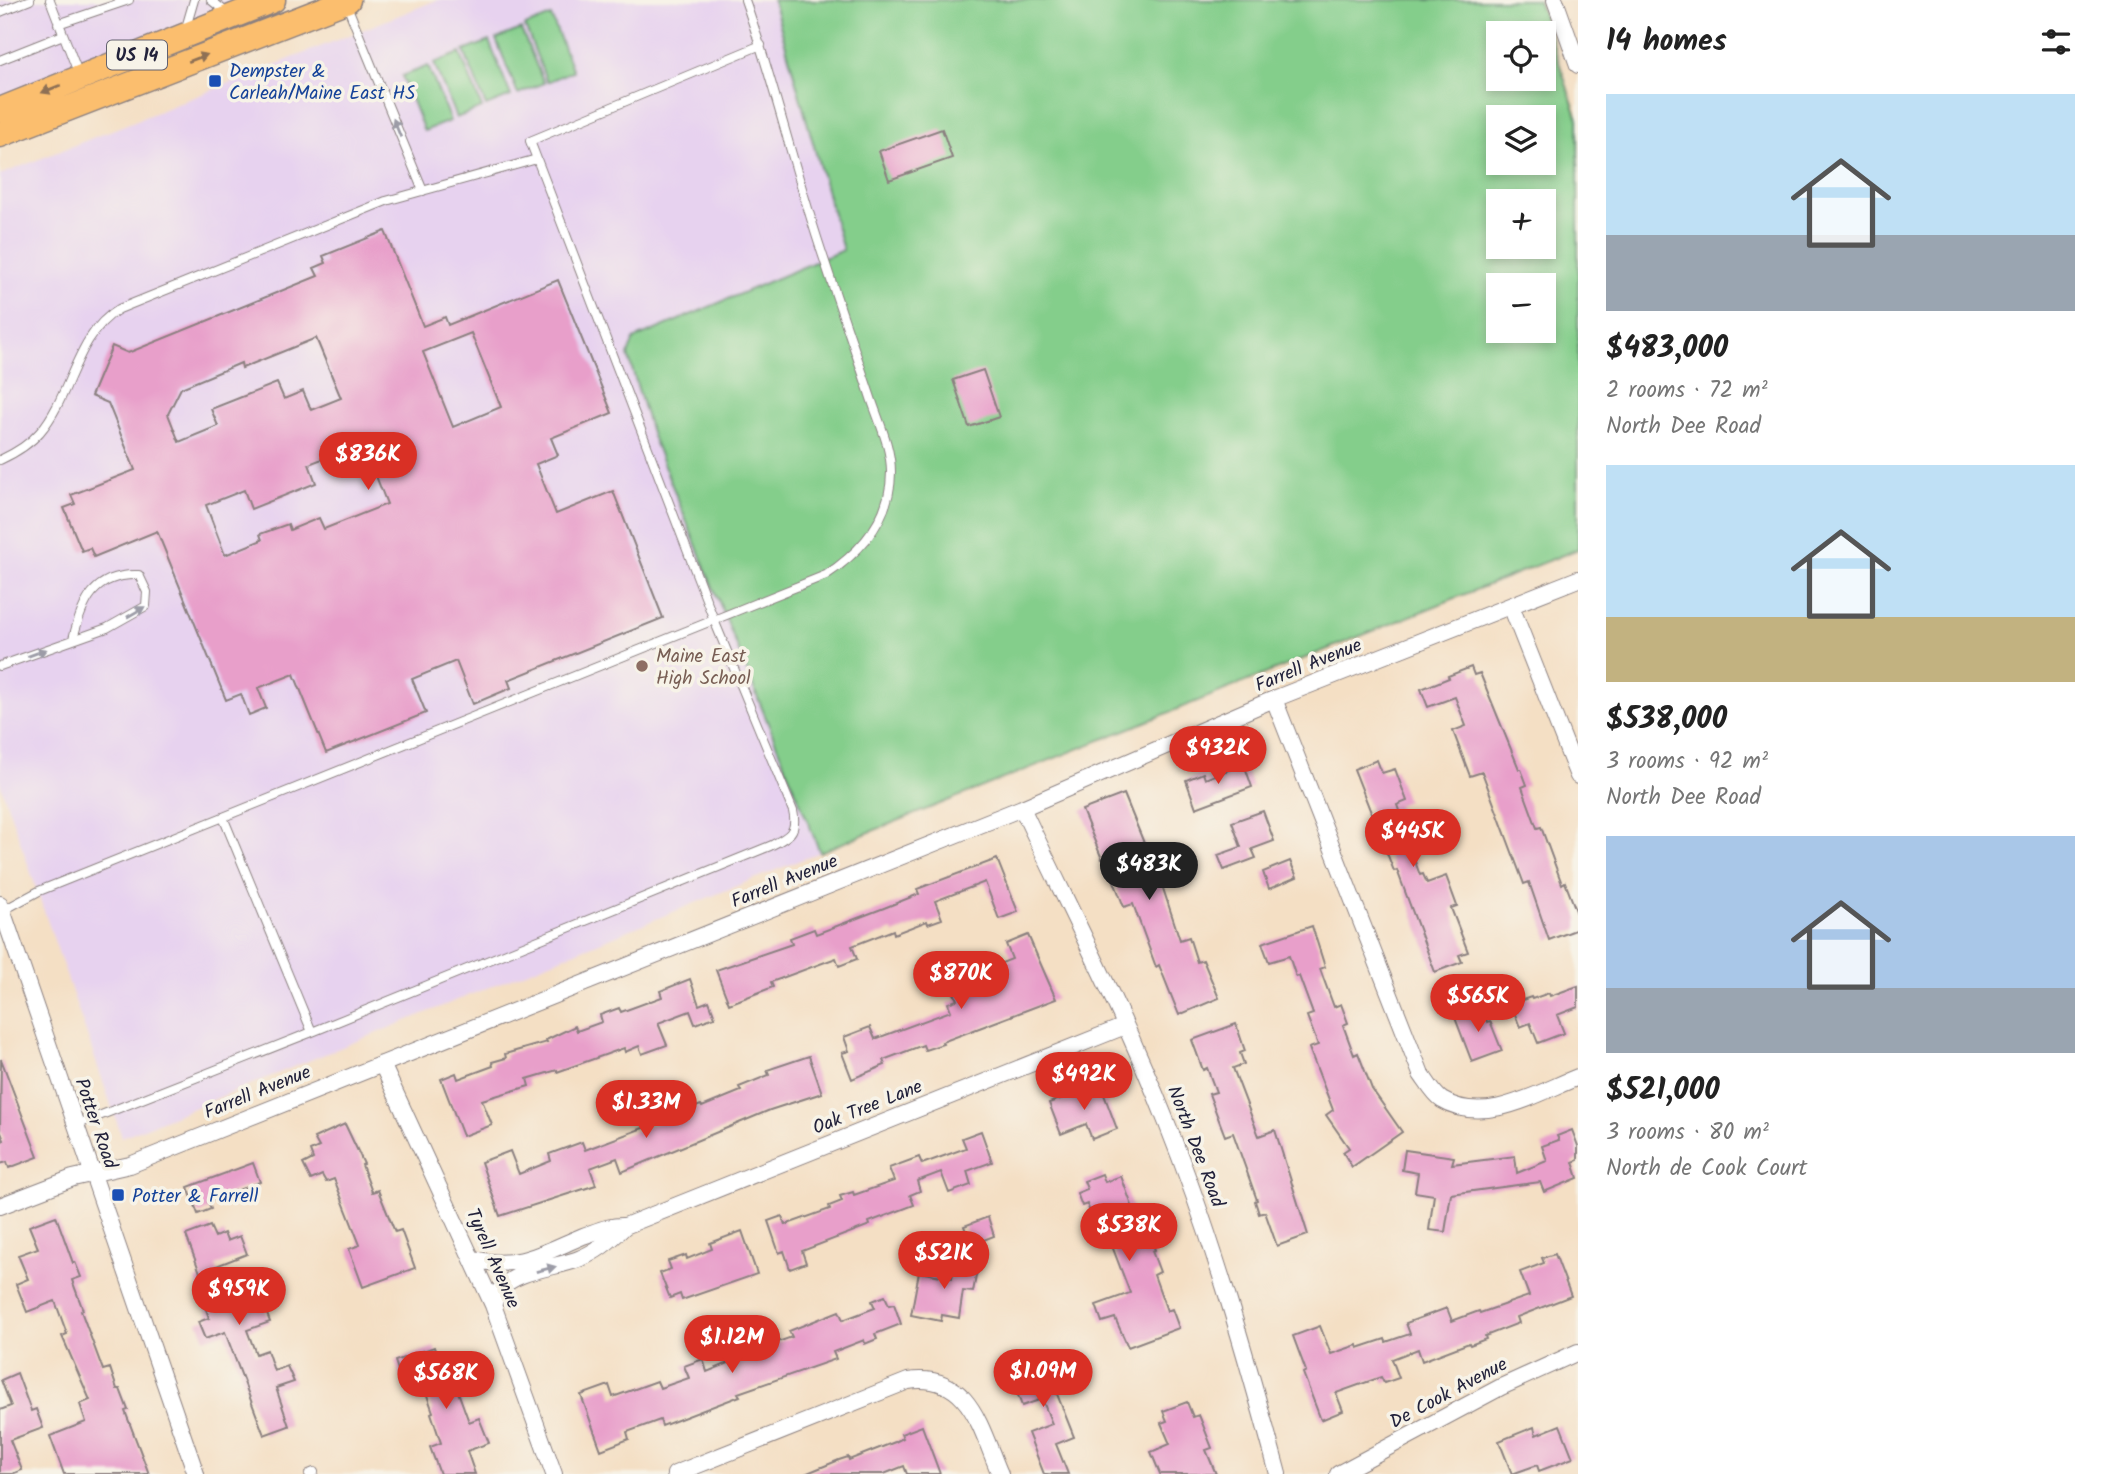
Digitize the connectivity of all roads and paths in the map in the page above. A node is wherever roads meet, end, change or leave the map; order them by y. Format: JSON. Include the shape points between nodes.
{"nodes":[{"id":1,"x":30,"y":0,"type":"edge"},
{"id":2,"x":51,"y":0,"type":"edge"},
{"id":3,"x":129,"y":0,"type":"edge"},
{"id":4,"x":194,"y":0,"type":"edge"},
{"id":5,"x":211,"y":0,"type":"edge"},
{"id":6,"x":745,"y":0,"type":"edge"},
{"id":7,"x":1555,"y":0,"type":"edge"},
{"id":8,"x":269,"y":1,"type":"edge"},
{"id":9,"x":346,"y":1,"type":"edge"},
{"id":10,"x":0,"y":12,"type":"edge"},
{"id":11,"x":233,"y":16,"type":"junction"},
{"id":12,"x":58,"y":24,"type":"junction"},
{"id":13,"x":276,"y":28,"type":"junction"},
{"id":14,"x":62,"y":35,"type":"junction"},
{"id":15,"x":184,"y":36,"type":"junction"},
{"id":16,"x":761,"y":45,"type":"junction"},
{"id":17,"x":0,"y":60,"type":"edge"},
{"id":18,"x":1578,"y":65,"type":"edge"},
{"id":19,"x":85,"y":89,"type":"junction"},
{"id":20,"x":0,"y":110,"type":"edge"},
{"id":21,"x":0,"y":135,"type":"edge"},
{"id":22,"x":537,"y":159,"type":"junction"},
{"id":23,"x":424,"y":191,"type":"junction"},
{"id":24,"x":0,"y":460,"type":"edge"},
{"id":25,"x":1578,"y":579,"type":"edge"},
{"id":26,"x":1511,"y":606,"type":"junction"},
{"id":27,"x":714,"y":620,"type":"junction"},
{"id":28,"x":73,"y":639,"type":"junction"},
{"id":29,"x":0,"y":666,"type":"edge"},
{"id":30,"x":1274,"y":699,"type":"junction"},
{"id":31,"x":1578,"y":776,"type":"edge"},
{"id":32,"x":1022,"y":808,"type":"junction"},
{"id":33,"x":223,"y":817,"type":"junction"},
{"id":34,"x":1,"y":909,"type":"edge"},
{"id":35,"x":1125,"y":1026,"type":"junction"},
{"id":36,"x":312,"y":1032,"type":"junction"},
{"id":37,"x":382,"y":1064,"type":"junction"},
{"id":38,"x":1578,"y":1077,"type":"edge"},
{"id":39,"x":76,"y":1125,"type":"junction"},
{"id":40,"x":92,"y":1173,"type":"junction"},
{"id":41,"x":0,"y":1206,"type":"edge"},
{"id":42,"x":625,"y":1226,"type":"junction"},
{"id":43,"x":474,"y":1259,"type":"junction"},
{"id":44,"x":493,"y":1306,"type":"junction"},
{"id":45,"x":1578,"y":1352,"type":"edge"},
{"id":46,"x":196,"y":1474,"type":"edge"},
{"id":47,"x":554,"y":1474,"type":"edge"},
{"id":48,"x":675,"y":1474,"type":"edge"},
{"id":49,"x":1000,"y":1474,"type":"edge"},
{"id":50,"x":1278,"y":1474,"type":"edge"},
{"id":51,"x":1338,"y":1474,"type":"edge"}],
"edges":[{"from":1,"to":10,"type":"lane"},
{"from":2,"to":12,"type":"lane"},
{"from":3,"to":12,"type":"lane"},
{"from":4,"to":15,"type":"lane"},
{"from":5,"to":11,"type":"lane"},
{"from":6,"to":16,"type":"lane"},
{"from":7,"to":18,"type":"street"},
{"from":8,"to":11,"type":"main road","number":"US 14"},
{"from":8,"to":13,"type":"street"},
{"from":9,"to":13,"type":"main road","number":"US 14"},
{"from":23,"to":9,"type":"lane","one_way":true},
{"from":11,"to":15,"type":"main road","number":"US 14"},
{"from":12,"to":14,"type":"lane"},
{"from":19,"to":13,"type":"main road","number":"US 14","one_way":true},
{"from":14,"to":17,"type":"lane"},
{"from":14,"to":19,"type":"lane"},
{"from":15,"to":19,"type":"main road","number":"US 14"},
{"from":16,"to":22,"type":"lane","via":[[530,141]]},
{"from":16,"to":27,"type":"lane","via":[[821,253],[890,455],[891,473],[875,528],[844,564]]},
{"from":19,"to":20,"type":"main road","number":"US 14","one_way":true},
{"from":19,"to":21,"type":"main road","number":"US 14"},
{"from":22,"to":23,"type":"lane"},
{"from":22,"to":27,"type":"lane"},
{"from":23,"to":24,"type":"lane","via":[[386,201],[110,315],[89,340],[42,430]]},
{"from":25,"to":26,"type":"street","name":"Farrell Avenue"},
{"from":26,"to":30,"type":"street","name":"Farrell Avenue"},
{"from":26,"to":31,"type":"street"},
{"from":27,"to":33,"type":"lane"},
{"from":27,"to":36,"type":"lane","via":[[793,811],[793,831],[770,846]]},
{"from":28,"to":28,"type":"lane","one_way":true,"via":[[107,628],[146,607],[147,592],[139,575],[124,575],[88,597]]},
{"from":29,"to":28,"type":"lane","one_way":true},
{"from":30,"to":32,"type":"street","name":"Farrell Avenue"},
{"from":30,"to":38,"type":"street","via":[[1421,1074],[1440,1099],[1478,1111],[1500,1108]]},
{"from":32,"to":35,"type":"street","name":"North Dee Road"},
{"from":32,"to":37,"type":"street","name":"Farrell Avenue"},
{"from":33,"to":34,"type":"lane"},
{"from":33,"to":36,"type":"lane"},
{"from":34,"to":39,"type":"street","name":"Potter Road"},
{"from":35,"to":42,"type":"street","name":"Oak Tree Lane"},
{"from":35,"to":50,"type":"street","name":"North Dee Road","via":[[1166,1119],[1210,1239]]},
{"from":36,"to":39,"type":"lane"},
{"from":37,"to":40,"type":"street","name":"Farrell Avenue","via":[[130,1164]]},
{"from":37,"to":43,"type":"street","name":"Tyrell Avenue"},
{"from":39,"to":40,"type":"street","name":"Potter Road"},
{"from":40,"to":41,"type":"street","name":"Farrell Avenue"},
{"from":40,"to":46,"type":"street","name":"Potter Road"},
{"from":42,"to":43,"type":"street","name":"Oak Tree Lane","via":[[607,1227],[517,1263]]},
{"from":44,"to":42,"type":"street","name":"Oak Tree Lane","one_way":true,"via":[[507,1283],[585,1257]]},
{"from":43,"to":44,"type":"street","name":"Tyrell Avenue"},
{"from":44,"to":47,"type":"street","name":"Tyrell Avenue"},
{"from":45,"to":51,"type":"street","name":"De Cook Avenue","via":[[1501,1387]]},
{"from":48,"to":49,"type":"street","via":[[923,1379],[954,1388],[968,1402]]}]}
